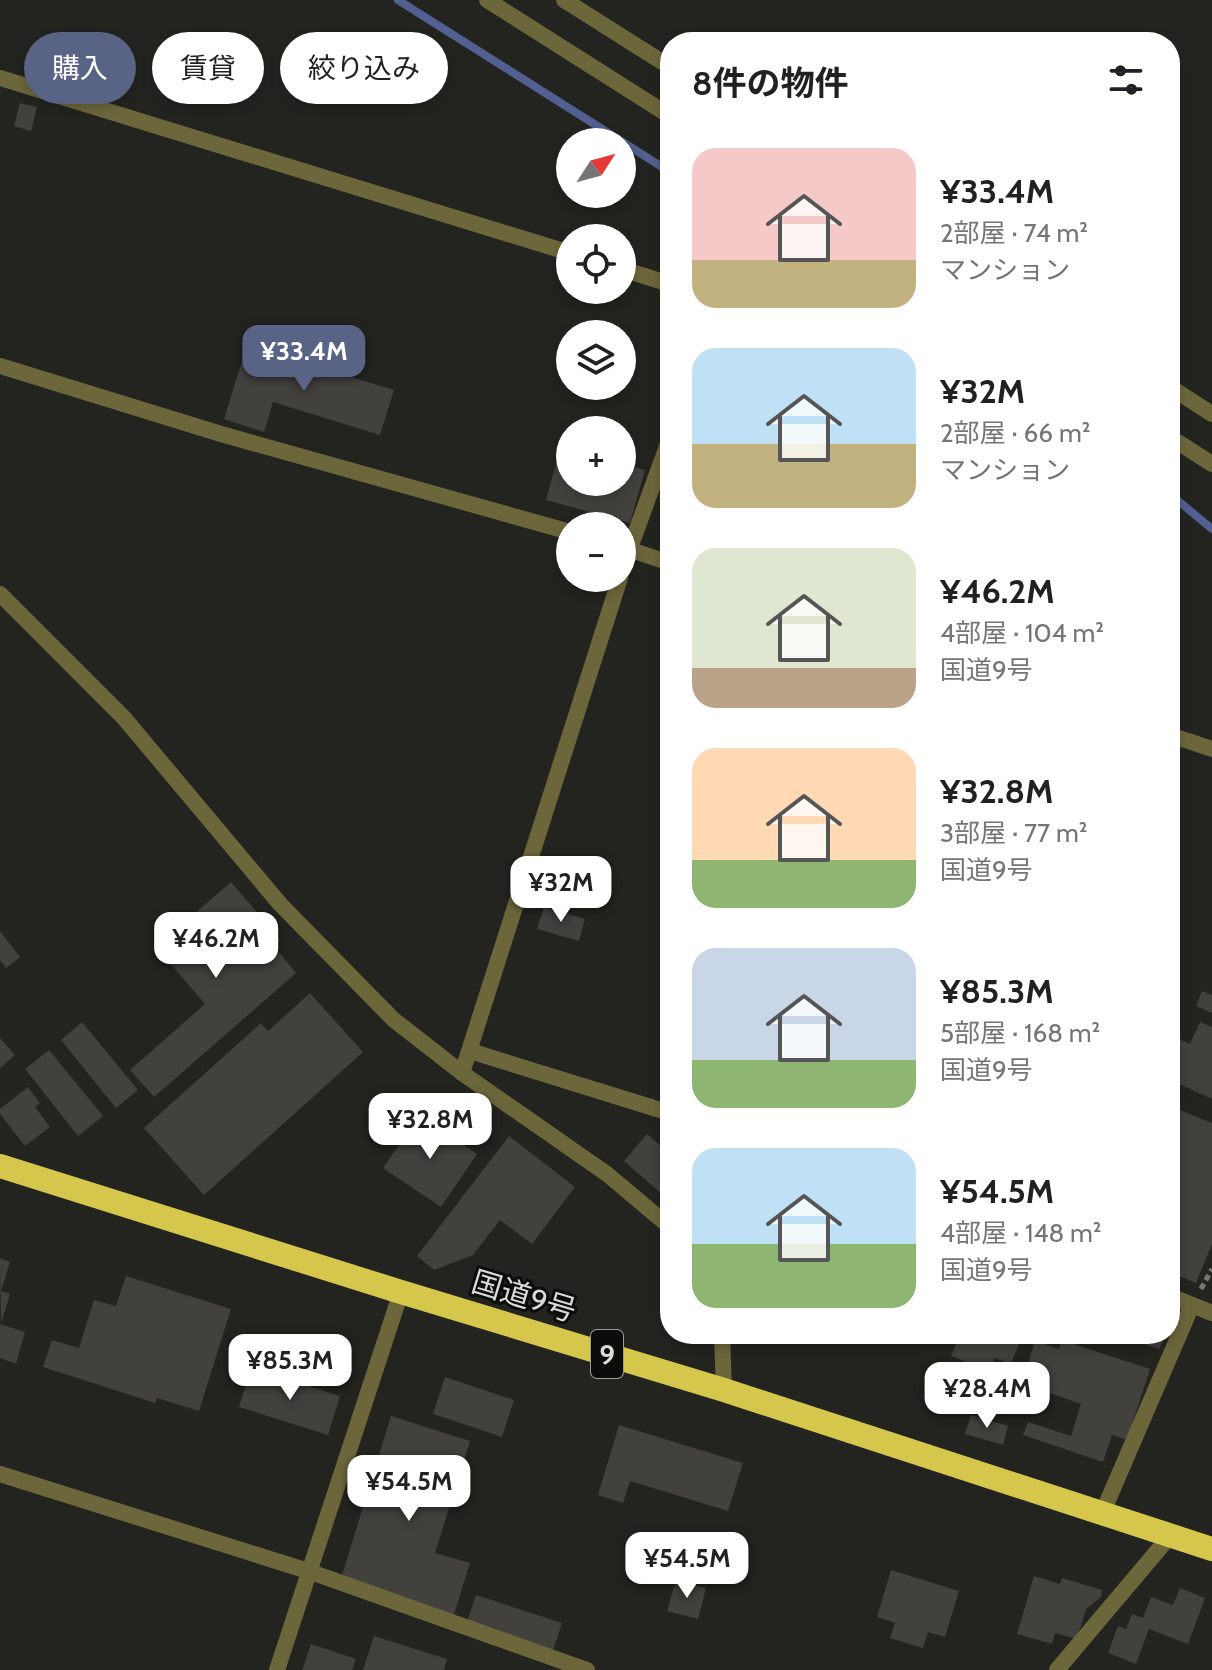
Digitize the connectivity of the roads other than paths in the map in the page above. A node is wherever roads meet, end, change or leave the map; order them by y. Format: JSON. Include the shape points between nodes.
{"nodes":[{"id":1,"x":487,"y":0,"type":"edge"},
{"id":2,"x":564,"y":0,"type":"edge"},
{"id":3,"x":660,"y":61,"type":"edge"},
{"id":4,"x":0,"y":78,"type":"edge"},
{"id":5,"x":660,"y":110,"type":"edge"},
{"id":6,"x":556,"y":249,"type":"edge"},
{"id":7,"x":636,"y":273,"type":"edge"},
{"id":8,"x":660,"y":281,"type":"edge"},
{"id":9,"x":0,"y":366,"type":"edge"},
{"id":10,"x":1180,"y":393,"type":"edge"},
{"id":11,"x":1212,"y":414,"type":"edge"},
{"id":12,"x":1180,"y":443,"type":"edge"},
{"id":13,"x":660,"y":463,"type":"edge"},
{"id":14,"x":1212,"y":464,"type":"edge"},
{"id":15,"x":636,"y":523,"type":"edge"},
{"id":16,"x":556,"y":528,"type":"edge"},
{"id":17,"x":636,"y":551,"type":"edge"},
{"id":18,"x":660,"y":560,"type":"edge"},
{"id":19,"x":616,"y":592,"type":"edge"},
{"id":20,"x":0,"y":594,"type":"edge"},
{"id":21,"x":1180,"y":738,"type":"edge"},
{"id":22,"x":1212,"y":749,"type":"edge"},
{"id":23,"x":470,"y":1051,"type":"junction"},
{"id":24,"x":462,"y":1073,"type":"junction"},
{"id":25,"x":660,"y":1110,"type":"edge"},
{"id":26,"x":0,"y":1166,"type":"edge"},
{"id":27,"x":660,"y":1219,"type":"edge"},
{"id":28,"x":401,"y":1292,"type":"junction"},
{"id":29,"x":1180,"y":1300,"type":"edge"},
{"id":30,"x":1192,"y":1305,"type":"junction"},
{"id":31,"x":1212,"y":1313,"type":"edge"},
{"id":32,"x":1180,"y":1333,"type":"edge"},
{"id":33,"x":722,"y":1344,"type":"edge"},
{"id":34,"x":1175,"y":1344,"type":"edge"},
{"id":35,"x":724,"y":1390,"type":"junction"},
{"id":36,"x":0,"y":1474,"type":"edge"},
{"id":37,"x":1102,"y":1514,"type":"junction"},
{"id":38,"x":1170,"y":1536,"type":"junction"},
{"id":39,"x":1212,"y":1549,"type":"edge"},
{"id":40,"x":308,"y":1571,"type":"junction"},
{"id":41,"x":277,"y":1670,"type":"edge"},
{"id":42,"x":587,"y":1670,"type":"edge"},
{"id":43,"x":1057,"y":1670,"type":"edge"}],
"edges":[{"from":1,"to":5,"type":"street"},
{"from":2,"to":3,"type":"street"},
{"from":4,"to":6,"type":"street"},
{"from":7,"to":8,"type":"street"},
{"from":9,"to":16,"type":"street"},
{"from":10,"to":11,"type":"street"},
{"from":12,"to":14,"type":"street"},
{"from":13,"to":15,"type":"street"},
{"from":17,"to":18,"type":"street"},
{"from":19,"to":23,"type":"street"},
{"from":20,"to":24,"type":"street","via":[[124,718],[280,904],[394,1020]]},
{"from":21,"to":22,"type":"street"},
{"from":23,"to":24,"type":"street"},
{"from":23,"to":25,"type":"street"},
{"from":24,"to":27,"type":"street","via":[[607,1174]]},
{"from":26,"to":28,"type":"highway","name":"国道9号","number":"9"},
{"from":28,"to":35,"type":"highway","name":"国道9号","number":"9"},
{"from":28,"to":40,"type":"street"},
{"from":29,"to":30,"type":"street"},
{"from":30,"to":31,"type":"street"},
{"from":30,"to":32,"type":"street"},
{"from":33,"to":35,"type":"street"},
{"from":34,"to":37,"type":"street"},
{"from":35,"to":37,"type":"highway","name":"国道9号","number":"9"},
{"from":36,"to":40,"type":"street"},
{"from":37,"to":38,"type":"highway","name":"国道9号","number":"9"},
{"from":38,"to":39,"type":"highway","name":"国道9号","number":"9"},
{"from":38,"to":43,"type":"street"},
{"from":40,"to":41,"type":"street"},
{"from":40,"to":42,"type":"street"}]}
